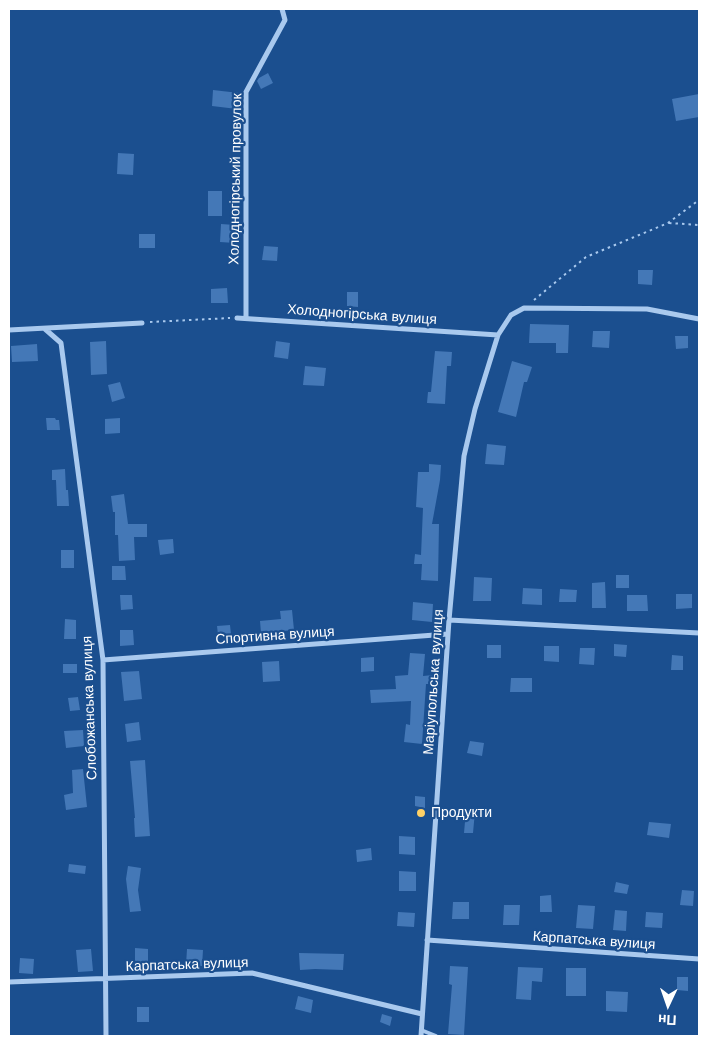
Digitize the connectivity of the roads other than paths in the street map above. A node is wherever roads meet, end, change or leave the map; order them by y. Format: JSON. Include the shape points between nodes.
{"nodes":[{"id":1,"x":282,"y":9,"type":"edge"},
{"id":2,"x":237,"y":318,"type":"road end"},
{"id":3,"x":246,"y":318,"type":"junction"},
{"id":4,"x":699,"y":319,"type":"edge"},
{"id":5,"x":142,"y":323,"type":"road end"},
{"id":6,"x":45,"y":329,"type":"junction"},
{"id":7,"x":9,"y":330,"type":"edge"},
{"id":8,"x":498,"y":335,"type":"junction"},
{"id":9,"x":449,"y":620,"type":"junction"},
{"id":10,"x":699,"y":633,"type":"edge"},
{"id":11,"x":448,"y":634,"type":"junction"},
{"id":12,"x":103,"y":660,"type":"junction"},
{"id":13,"x":427,"y":940,"type":"junction"},
{"id":14,"x":699,"y":959,"type":"edge"},
{"id":15,"x":107,"y":978,"type":"junction"},
{"id":16,"x":9,"y":982,"type":"edge"},
{"id":17,"x":422,"y":1014,"type":"junction"},
{"id":18,"x":421,"y":1030,"type":"junction"},
{"id":19,"x":106,"y":1036,"type":"edge"},
{"id":20,"x":421,"y":1036,"type":"edge"},
{"id":21,"x":436,"y":1036,"type":"edge"}],
"edges":[{"from":1,"to":3,"type":"street","name":"Холодногірський провулок","via":[[285,20],[246,92]]},
{"from":2,"to":3,"type":"street","name":"Холодногірська вулиця"},
{"from":3,"to":8,"type":"street","name":"Холодногірська вулиця"},
{"from":4,"to":8,"type":"street","via":[[646,308],[524,308],[510,315]]},
{"from":5,"to":6,"type":"street"},
{"from":6,"to":7,"type":"street"},
{"from":6,"to":12,"type":"street","name":"Слобожанська вулиця","via":[[61,343]]},
{"from":8,"to":9,"type":"street","name":"Маріупольська вулиця","via":[[464,456]]},
{"from":9,"to":10,"type":"street"},
{"from":9,"to":11,"type":"street","name":"Маріупольська вулиця"},
{"from":11,"to":12,"type":"street","name":"Спортивна вулиця"},
{"from":11,"to":13,"type":"street","name":"Маріупольська вулиця"},
{"from":12,"to":15,"type":"street","name":"Слобожанська вулиця"},
{"from":13,"to":14,"type":"street","name":"Карпатська вулиця"},
{"from":13,"to":17,"type":"street","name":"Маріупольська вулиця"},
{"from":15,"to":16,"type":"street","name":"Карпатська вулиця"},
{"from":15,"to":17,"type":"street","name":"Карпатська вулиця","via":[[252,973]]},
{"from":15,"to":19,"type":"street","name":"Слобожанська вулиця"},
{"from":17,"to":18,"type":"street","name":"Маріупольська вулиця"},
{"from":18,"to":20,"type":"street","name":"Маріупольська вулиця"},
{"from":18,"to":21,"type":"lane"}]}
